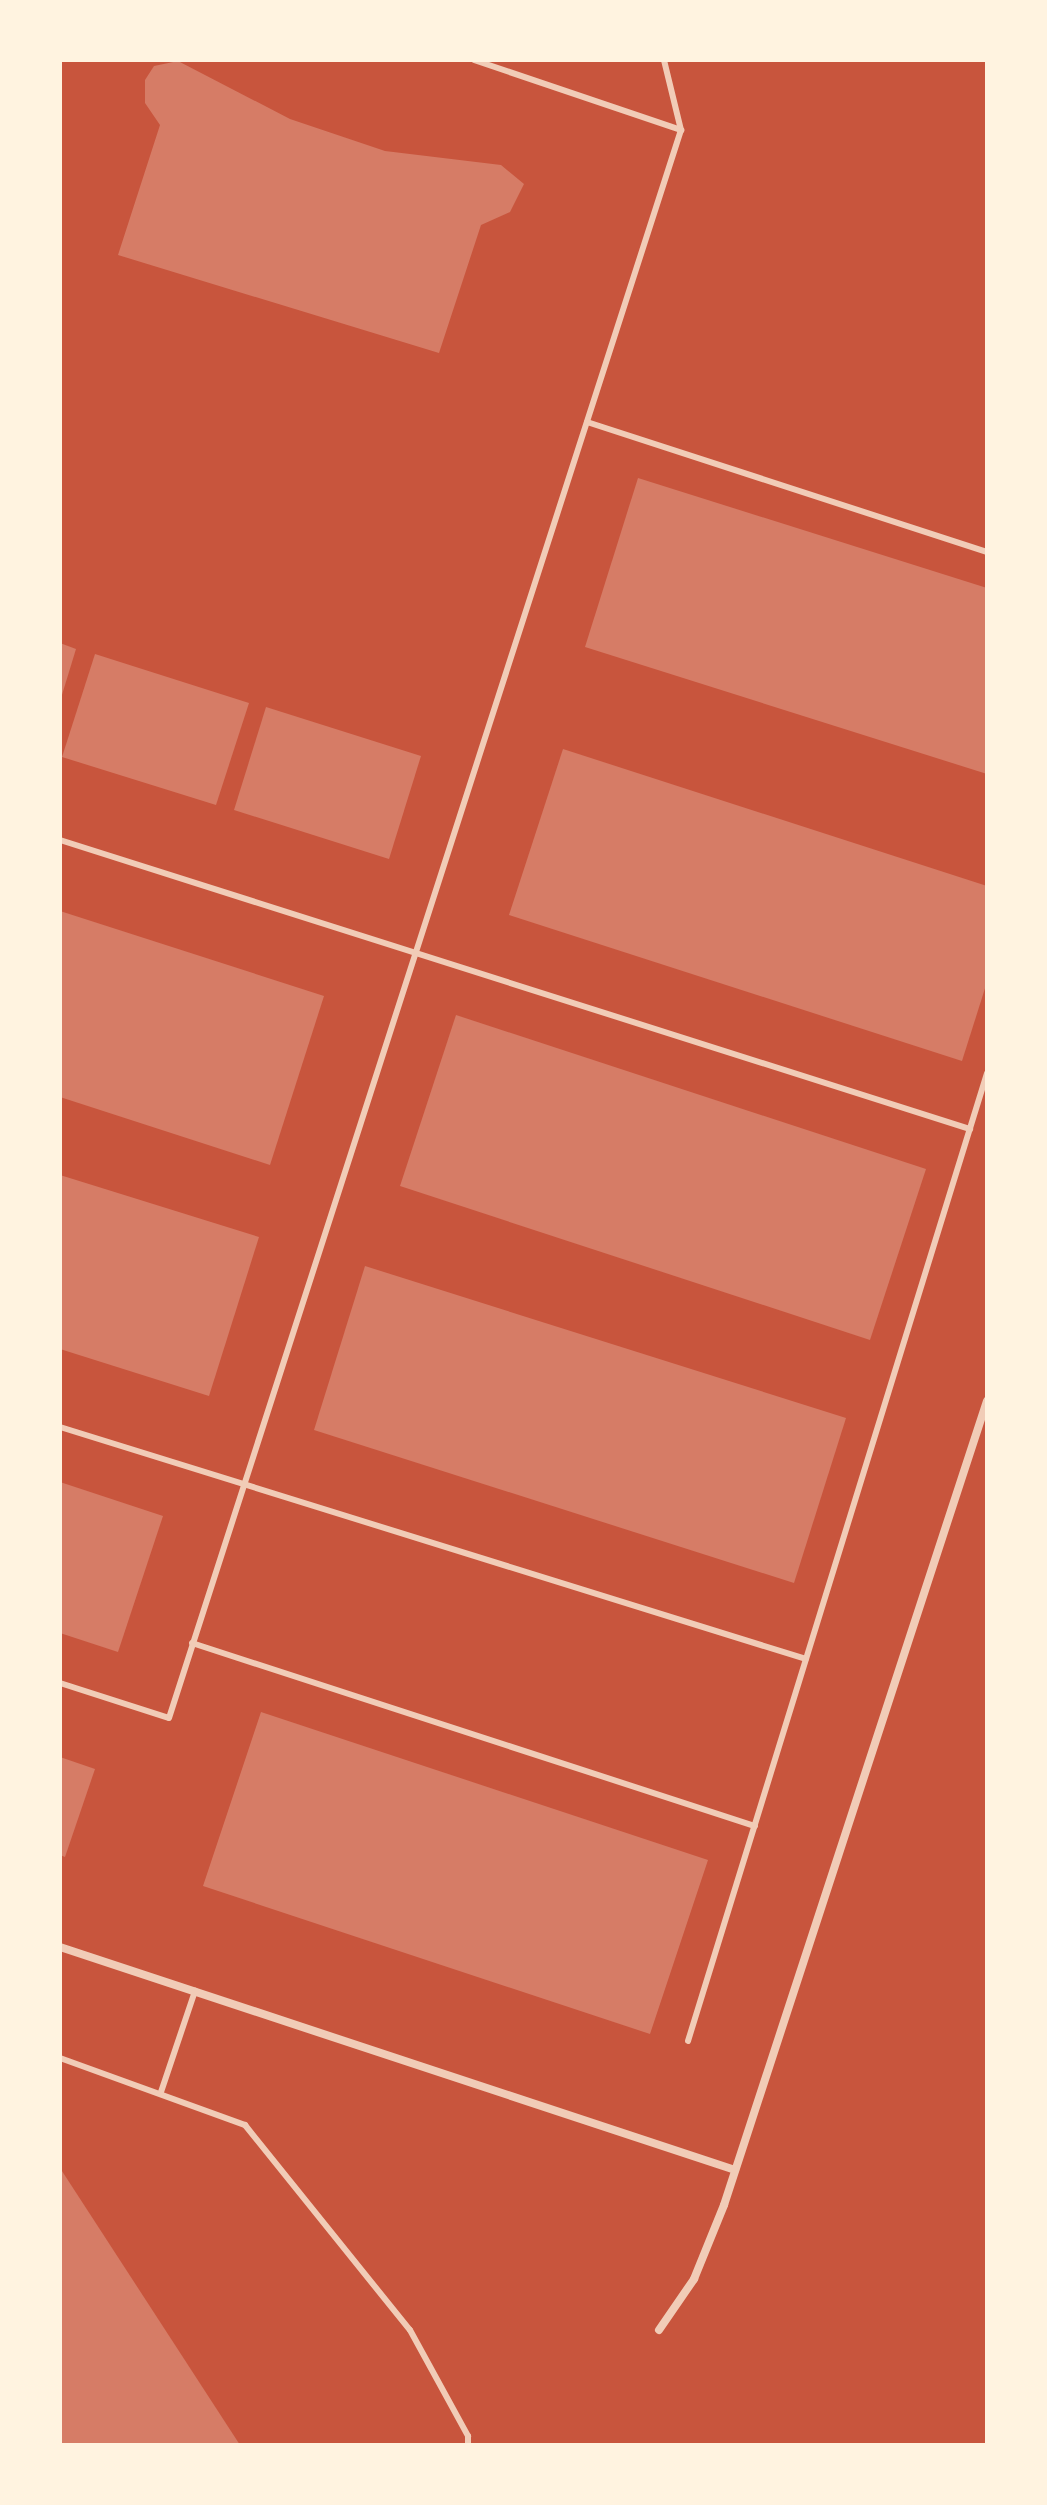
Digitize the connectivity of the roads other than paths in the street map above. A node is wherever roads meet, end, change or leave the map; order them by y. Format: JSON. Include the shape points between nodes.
{"nodes":[{"id":1,"x":474,"y":60,"type":"edge"},
{"id":2,"x":664,"y":60,"type":"edge"},
{"id":3,"x":681,"y":130,"type":"junction"},
{"id":4,"x":587,"y":422,"type":"junction"},
{"id":5,"x":987,"y":552,"type":"edge"},
{"id":6,"x":60,"y":840,"type":"edge"},
{"id":7,"x":414,"y":951,"type":"junction"},
{"id":8,"x":987,"y":1073,"type":"edge"},
{"id":9,"x":970,"y":1129,"type":"junction"},
{"id":10,"x":987,"y":1401,"type":"edge"},
{"id":11,"x":60,"y":1427,"type":"edge"},
{"id":12,"x":241,"y":1484,"type":"junction"},
{"id":13,"x":192,"y":1643,"type":"junction"},
{"id":14,"x":806,"y":1659,"type":"junction"},
{"id":15,"x":60,"y":1683,"type":"edge"},
{"id":16,"x":755,"y":1826,"type":"junction"},
{"id":17,"x":60,"y":1947,"type":"edge"},
{"id":18,"x":195,"y":1991,"type":"junction"},
{"id":19,"x":688,"y":2041,"type":"dead end"},
{"id":20,"x":60,"y":2058,"type":"edge"},
{"id":21,"x":161,"y":2092,"type":"junction"},
{"id":22,"x":735,"y":2170,"type":"junction"},
{"id":23,"x":659,"y":2330,"type":"dead end"},
{"id":24,"x":468,"y":2445,"type":"edge"}],
"edges":[{"from":1,"to":3,"type":"lane"},
{"from":2,"to":3,"type":"lane"},
{"from":3,"to":4,"type":"lane"},
{"from":4,"to":5,"type":"lane"},
{"from":4,"to":7,"type":"lane"},
{"from":6,"to":7,"type":"lane"},
{"from":7,"to":9,"type":"lane"},
{"from":7,"to":12,"type":"lane"},
{"from":8,"to":9,"type":"lane"},
{"from":9,"to":14,"type":"lane"},
{"from":10,"to":22,"type":"street"},
{"from":11,"to":12,"type":"lane"},
{"from":12,"to":13,"type":"lane"},
{"from":12,"to":14,"type":"lane"},
{"from":13,"to":15,"type":"lane","via":[[169,1718]]},
{"from":13,"to":16,"type":"lane"},
{"from":14,"to":16,"type":"lane"},
{"from":16,"to":19,"type":"lane"},
{"from":17,"to":18,"type":"street"},
{"from":18,"to":21,"type":"lane"},
{"from":18,"to":22,"type":"street"},
{"from":20,"to":21,"type":"lane"},
{"from":21,"to":24,"type":"lane","via":[[245,2125],[410,2330],[468,2436]]},
{"from":22,"to":23,"type":"street","via":[[694,2279]]}]}
